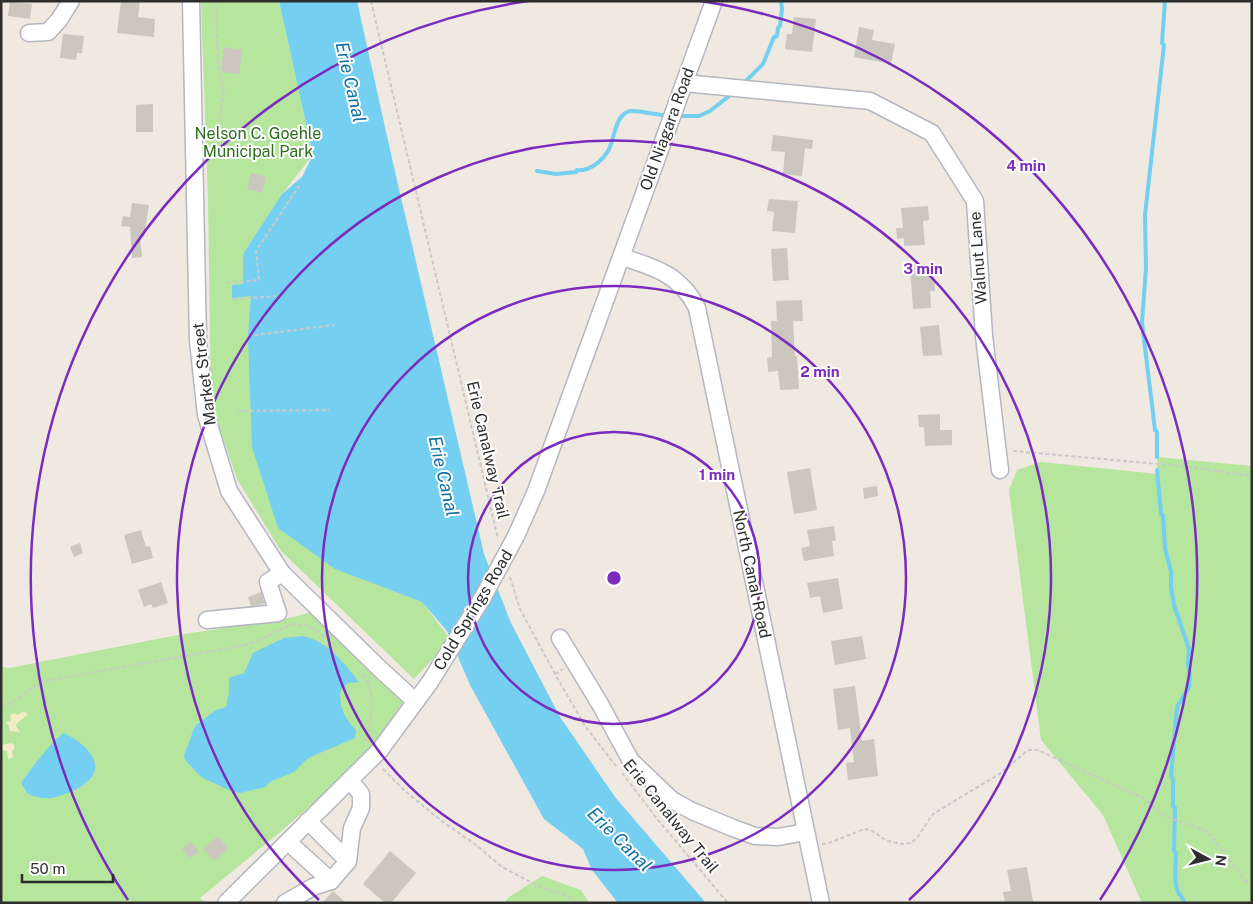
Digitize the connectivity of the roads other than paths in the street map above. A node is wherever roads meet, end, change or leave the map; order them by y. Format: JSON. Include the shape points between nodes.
{"nodes":[{"id":1,"x":71,"y":1,"type":"edge"},
{"id":2,"x":191,"y":1,"type":"edge"},
{"id":3,"x":714,"y":1,"type":"edge"},
{"id":4,"x":29,"y":33,"type":"dead end"},
{"id":5,"x":684,"y":83,"type":"junction"},
{"id":6,"x":622,"y":257,"type":"junction"},
{"id":7,"x":1000,"y":470,"type":"dead end"},
{"id":8,"x":282,"y":572,"type":"junction"},
{"id":9,"x":207,"y":620,"type":"dead end"},
{"id":10,"x":560,"y":638,"type":"dead end"},
{"id":11,"x":415,"y":701,"type":"junction"},
{"id":12,"x":350,"y":780,"type":"junction"},
{"id":13,"x":308,"y":821,"type":"junction"},
{"id":14,"x":805,"y":832,"type":"junction"},
{"id":15,"x":288,"y":842,"type":"junction"},
{"id":16,"x":348,"y":861,"type":"junction"},
{"id":17,"x":331,"y":881,"type":"junction"},
{"id":18,"x":226,"y":903,"type":"edge"},
{"id":19,"x":285,"y":903,"type":"edge"},
{"id":20,"x":821,"y":903,"type":"edge"}],
"edges":[{"from":1,"to":4,"type":"street","via":[[48,32]]},
{"from":2,"to":8,"type":"street","name":"Market Street","via":[[198,341],[206,415],[229,491]]},
{"from":3,"to":5,"type":"street","name":"Old Niagara Road"},
{"from":5,"to":6,"type":"street","name":"Old Niagara Road"},
{"from":5,"to":7,"type":"street","name":"Walnut Lane","via":[[870,101],[932,133],[975,201],[984,336]]},
{"from":6,"to":11,"type":"street","name":"Cold Springs Road","bridge":true,"via":[[536,492],[516,536],[483,597]]},
{"from":6,"to":14,"type":"street","name":"North Canal Road","via":[[649,265],[672,278],[688,293],[697,308]]},
{"from":8,"to":9,"type":"street","via":[[268,582],[278,613]]},
{"from":8,"to":11,"type":"street","name":"Market Street"},
{"from":10,"to":14,"type":"street","via":[[631,761],[672,800],[755,836]]},
{"from":11,"to":12,"type":"street","name":"Cold Springs Road","via":[[380,750]]},
{"from":12,"to":13,"type":"street","name":"Cold Springs Road"},
{"from":12,"to":16,"type":"street","via":[[361,794],[361,808],[352,828]]},
{"from":13,"to":15,"type":"street","name":"Cold Springs Road"},
{"from":13,"to":16,"type":"street"},
{"from":14,"to":20,"type":"street","name":"North Canal Road"},
{"from":15,"to":17,"type":"street"},
{"from":15,"to":18,"type":"street","name":"Cold Springs Road"},
{"from":16,"to":17,"type":"street"},
{"from":17,"to":19,"type":"street"}]}
